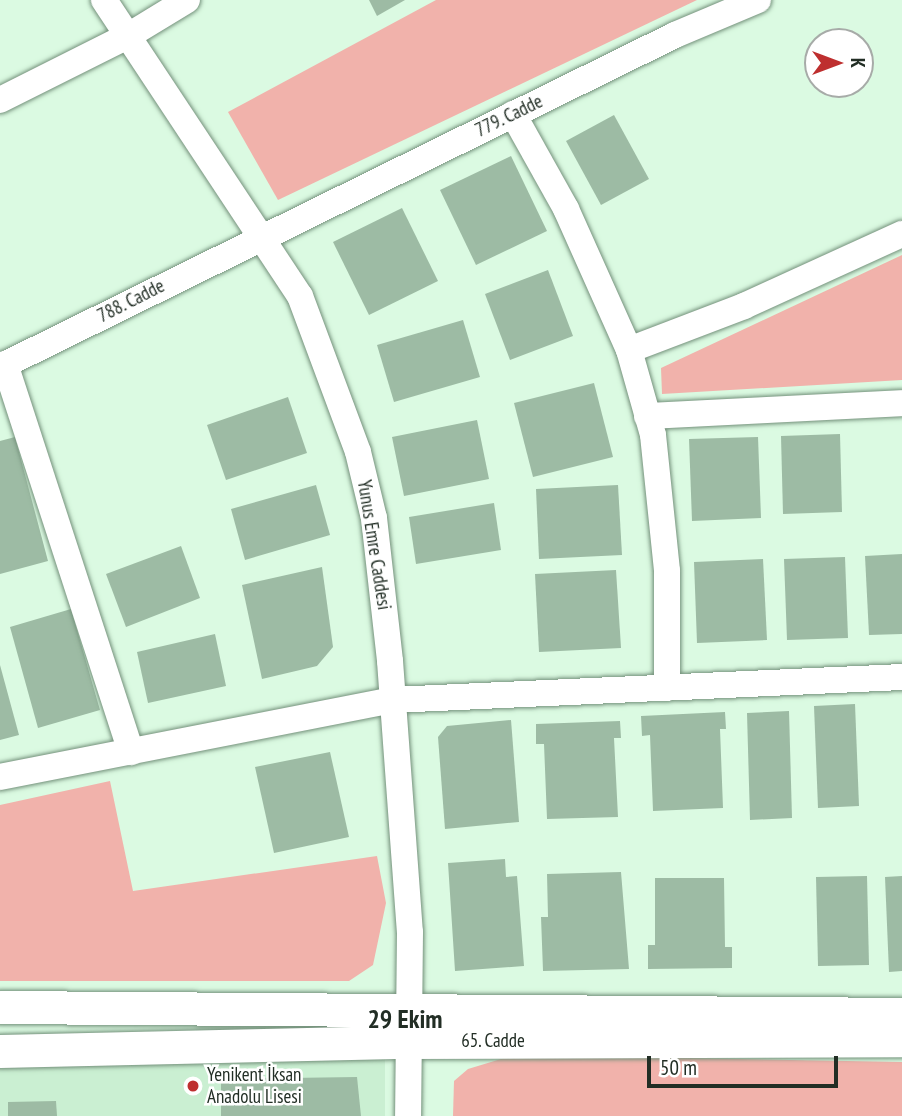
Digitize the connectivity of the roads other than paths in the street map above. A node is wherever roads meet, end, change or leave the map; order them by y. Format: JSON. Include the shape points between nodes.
{"nodes":[{"id":1,"x":104,"y":0,"type":"edge"},
{"id":2,"x":187,"y":0,"type":"edge"},
{"id":3,"x":758,"y":0,"type":"edge"},
{"id":4,"x":128,"y":36,"type":"junction"},
{"id":5,"x":0,"y":100,"type":"edge"},
{"id":6,"x":513,"y":114,"type":"junction"},
{"id":7,"x":902,"y":234,"type":"edge"},
{"id":8,"x":261,"y":236,"type":"junction"},
{"id":9,"x":629,"y":350,"type":"junction"},
{"id":10,"x":3,"y":366,"type":"edge"},
{"id":11,"x":902,"y":403,"type":"edge"},
{"id":12,"x":648,"y":416,"type":"junction"},
{"id":13,"x":902,"y":677,"type":"edge"},
{"id":14,"x":667,"y":688,"type":"junction"},
{"id":15,"x":392,"y":700,"type":"junction"},
{"id":16,"x":131,"y":752,"type":"junction"},
{"id":17,"x":0,"y":777,"type":"edge"},
{"id":18,"x":0,"y":1007,"type":"edge"},
{"id":19,"x":405,"y":1007,"type":"junction"},
{"id":20,"x":902,"y":1014,"type":"edge"},
{"id":21,"x":902,"y":1040,"type":"edge"},
{"id":22,"x":406,"y":1042,"type":"junction"},
{"id":23,"x":0,"y":1051,"type":"edge"},
{"id":24,"x":408,"y":1116,"type":"edge"}],
"edges":[{"from":1,"to":4,"type":"street","name":"Yunus Emre Caddesi"},
{"from":2,"to":4,"type":"street"},
{"from":3,"to":6,"type":"street","name":"779. Cadde"},
{"from":4,"to":5,"type":"street"},
{"from":4,"to":8,"type":"street","name":"Yunus Emre Caddesi"},
{"from":6,"to":8,"type":"street","name":"779. Cadde"},
{"from":6,"to":9,"type":"street","via":[[566,209]]},
{"from":7,"to":9,"type":"street","via":[[744,306]]},
{"from":8,"to":10,"type":"street","name":"788. Cadde"},
{"from":8,"to":15,"type":"street","name":"Yunus Emre Caddesi","via":[[300,296],[358,452],[374,518]]},
{"from":9,"to":12,"type":"street"},
{"from":10,"to":16,"type":"street"},
{"from":11,"to":12,"type":"street"},
{"from":12,"to":14,"type":"street","via":[[667,571]]},
{"from":13,"to":14,"type":"street"},
{"from":14,"to":15,"type":"street"},
{"from":15,"to":16,"type":"street"},
{"from":15,"to":19,"type":"street","name":"Yunus Emre Caddesi","via":[[410,932]]},
{"from":16,"to":17,"type":"street"},
{"from":18,"to":19,"type":"main road","name":"65. Cadde"},
{"from":19,"to":20,"type":"main road","name":"65. Cadde"},
{"from":19,"to":22,"type":"street","name":"Yunus Emre Caddesi"},
{"from":21,"to":22,"type":"main road","name":"65. Cadde"},
{"from":22,"to":23,"type":"main road","name":"65. Cadde"},
{"from":22,"to":24,"type":"street","name":"Yunus Emre Caddesi"}]}
